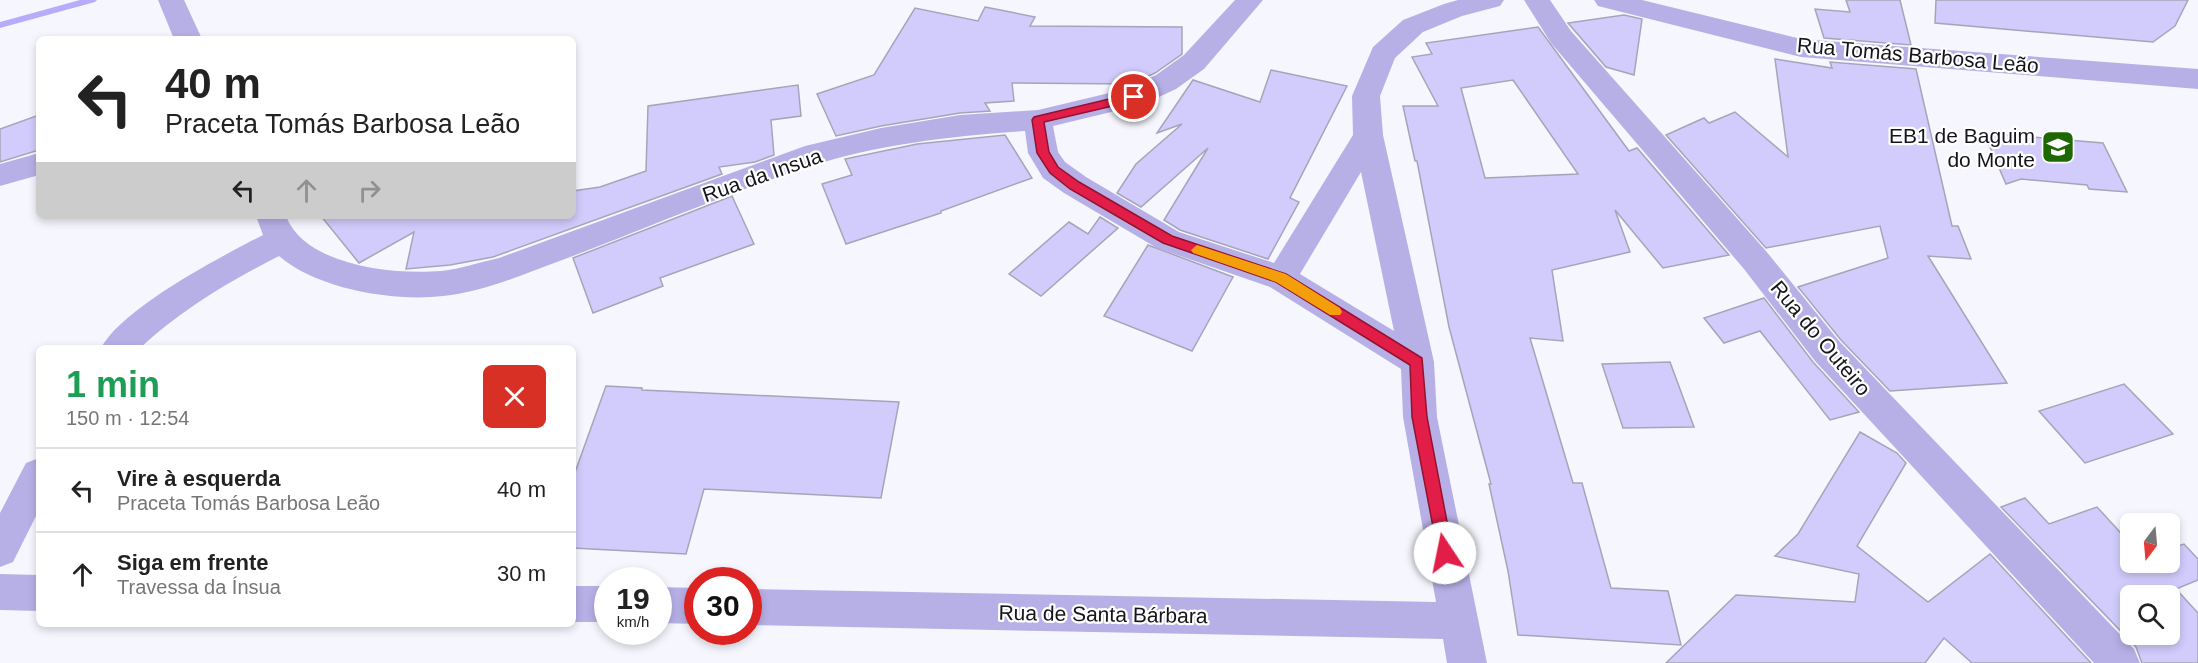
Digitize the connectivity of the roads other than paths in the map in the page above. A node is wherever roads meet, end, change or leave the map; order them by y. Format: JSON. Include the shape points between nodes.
{"nodes":[{"id":1,"x":171,"y":0,"type":"edge"},
{"id":2,"x":1250,"y":0,"type":"edge"},
{"id":3,"x":1491,"y":0,"type":"edge"},
{"id":4,"x":1537,"y":0,"type":"edge"},
{"id":5,"x":1607,"y":0,"type":"edge"},
{"id":6,"x":187,"y":36,"type":"edge"},
{"id":7,"x":2198,"y":78,"type":"edge"},
{"id":8,"x":1038,"y":120,"type":"junction"},
{"id":9,"x":1368,"y":135,"type":"junction"},
{"id":10,"x":36,"y":165,"type":"edge"},
{"id":11,"x":0,"y":175,"type":"edge"},
{"id":12,"x":276,"y":228,"type":"edge"},
{"id":13,"x":1281,"y":278,"type":"junction"},
{"id":14,"x":121,"y":345,"type":"edge"},
{"id":15,"x":1417,"y":362,"type":"junction"},
{"id":16,"x":36,"y":480,"type":"edge"},
{"id":17,"x":0,"y":550,"type":"edge"},
{"id":18,"x":0,"y":592,"type":"edge"},
{"id":19,"x":36,"y":593,"type":"edge"},
{"id":20,"x":576,"y":604,"type":"edge"},
{"id":21,"x":594,"y":604,"type":"edge"},
{"id":22,"x":762,"y":607,"type":"edge"},
{"id":23,"x":1458,"y":621,"type":"junction"},
{"id":24,"x":1467,"y":663,"type":"edge"},
{"id":25,"x":2120,"y":663,"type":"edge"}],
"edges":[{"from":1,"to":6,"type":"street"},
{"from":2,"to":8,"type":"street","name":"Rua da Insua","via":[[1194,62],[1166,82],[1134,97]]},
{"from":3,"to":9,"type":"street","via":[[1413,26],[1383,54],[1366,96]]},
{"from":4,"to":25,"type":"street","name":"Rua do Outeiro","via":[[1561,37],[1755,260],[1827,351]]},
{"from":5,"to":7,"type":"street","name":"Rua Tomás Barbosa Leão","via":[[1801,48]]},
{"from":8,"to":12,"type":"street","name":"Rua da Insua","via":[[960,125],[881,138],[805,157],[503,269],[436,284],[382,282],[335,272],[305,257]]},
{"from":8,"to":13,"type":"street","via":[[1043,153],[1054,170],[1075,185],[1168,240]]},
{"from":9,"to":13,"type":"street"},
{"from":9,"to":15,"type":"street"},
{"from":10,"to":11,"type":"street"},
{"from":12,"to":14,"type":"street","via":[[228,267],[142,324]]},
{"from":13,"to":15,"type":"street"},
{"from":15,"to":23,"type":"street","via":[[1420,417]]},
{"from":16,"to":17,"type":"street"},
{"from":18,"to":19,"type":"street"},
{"from":20,"to":21,"type":"street"},
{"from":22,"to":23,"type":"street","name":"Rua de Santa Bárbara"},
{"from":23,"to":24,"type":"street"}]}
